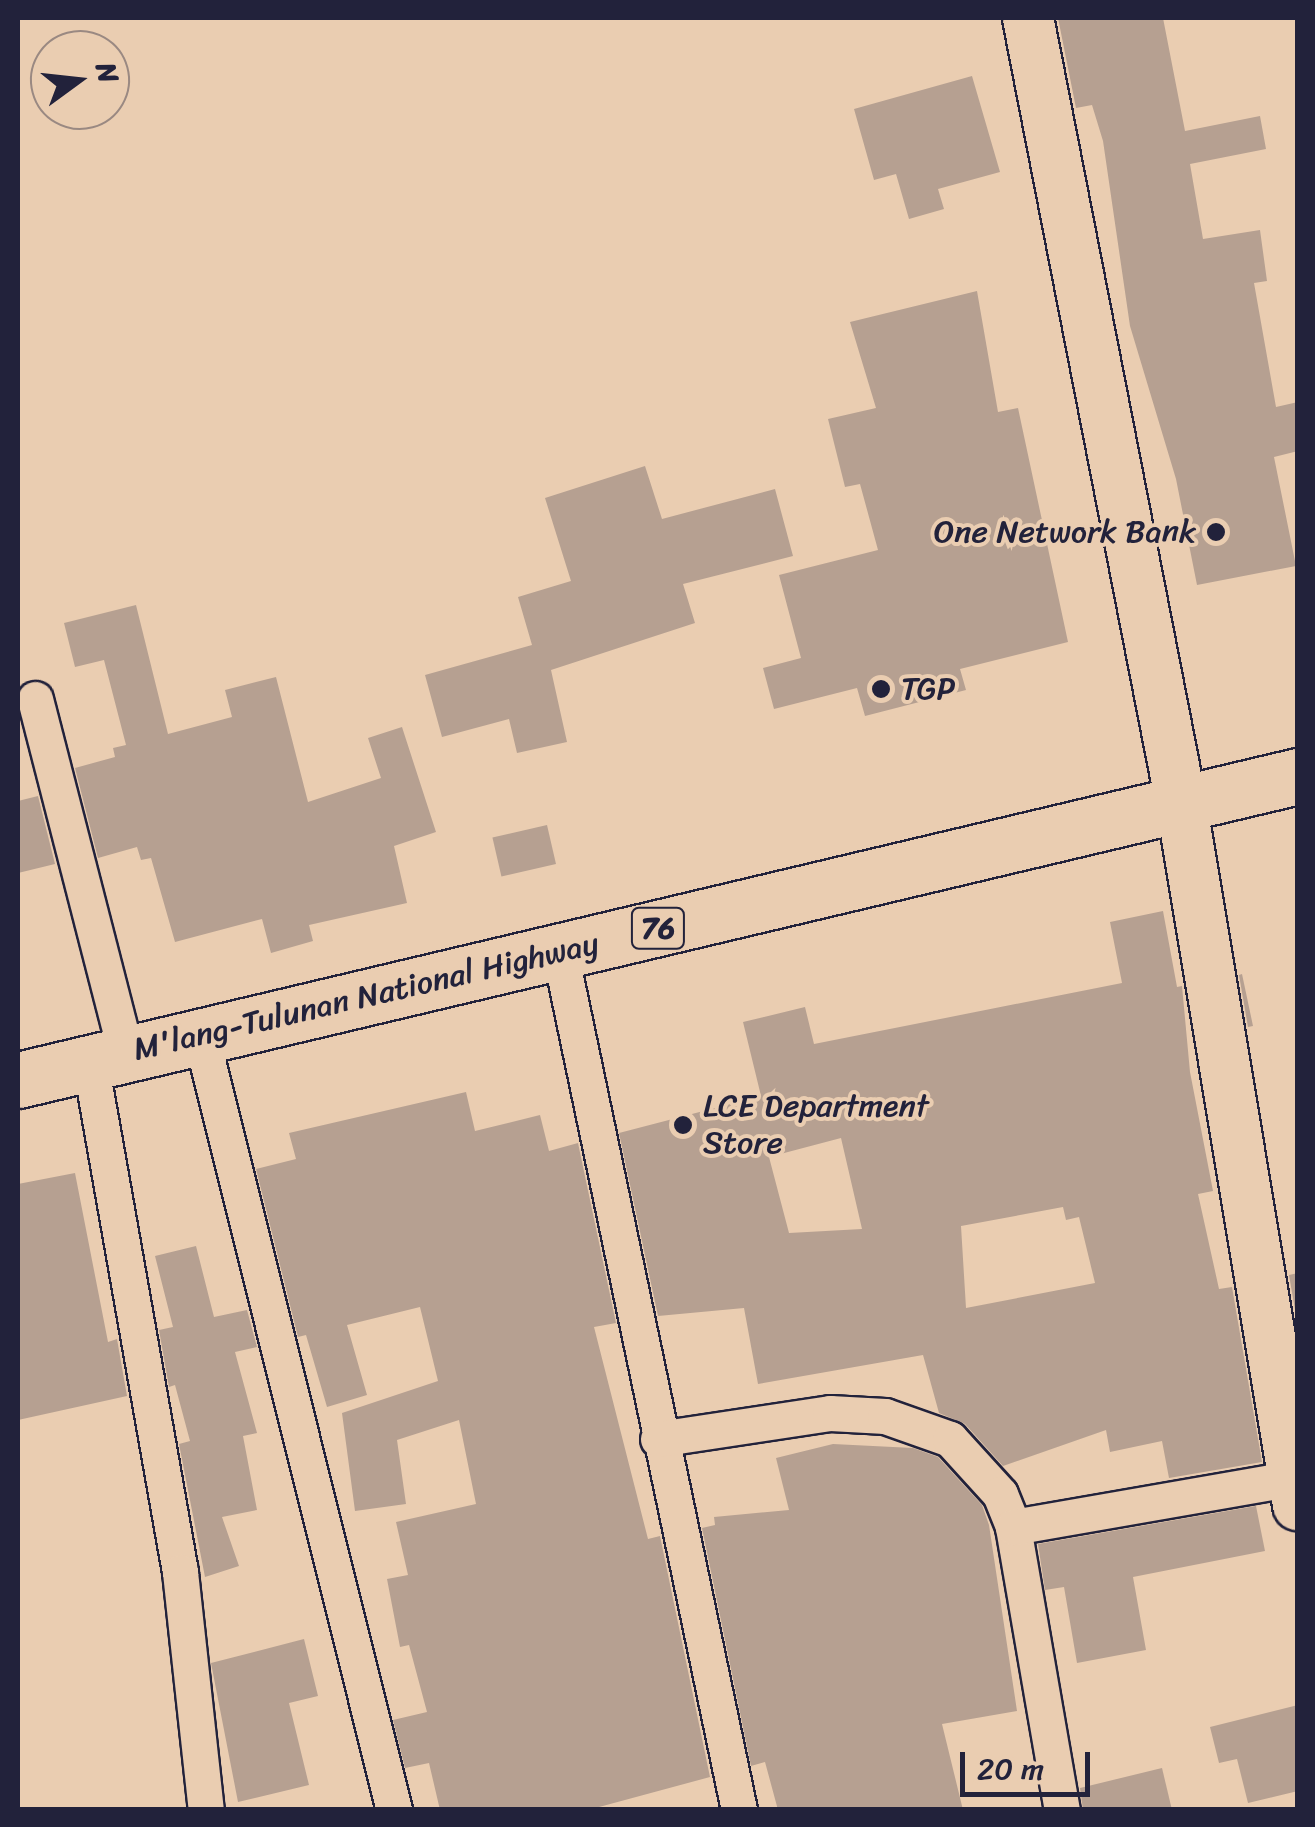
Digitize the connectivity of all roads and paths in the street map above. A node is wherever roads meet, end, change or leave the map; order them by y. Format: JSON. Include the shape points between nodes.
{"nodes":[{"id":1,"x":1028,"y":18,"type":"edge"},
{"id":2,"x":34,"y":699,"type":"dead end"},
{"id":3,"x":1298,"y":776,"type":"edge"},
{"id":4,"x":1182,"y":802,"type":"junction"},
{"id":5,"x":560,"y":953,"type":"junction"},
{"id":6,"x":201,"y":1036,"type":"junction"},
{"id":7,"x":108,"y":1058,"type":"junction"},
{"id":8,"x":18,"y":1080,"type":"edge"},
{"id":9,"x":658,"y":1439,"type":"junction"},
{"id":10,"x":1295,"y":1492,"type":"edge"},
{"id":11,"x":1013,"y":1526,"type":"junction"},
{"id":12,"x":206,"y":1810,"type":"edge"},
{"id":13,"x":394,"y":1810,"type":"edge"},
{"id":14,"x":739,"y":1810,"type":"edge"},
{"id":15,"x":1062,"y":1810,"type":"edge"}],
"edges":[{"from":1,"to":4,"type":"main road"},
{"from":2,"to":7,"type":"street"},
{"from":3,"to":4,"type":"highway","name":"M'lang-Tulunan National Highway","number":"76"},
{"from":4,"to":5,"type":"highway","name":"M'lang-Tulunan National Highway","number":"76"},
{"from":4,"to":10,"type":"main road"},
{"from":5,"to":6,"type":"highway","name":"M'lang-Tulunan National Highway","number":"76"},
{"from":5,"to":9,"type":"street"},
{"from":6,"to":7,"type":"highway","name":"M'lang-Tulunan National Highway","number":"76"},
{"from":6,"to":13,"type":"street"},
{"from":7,"to":8,"type":"highway","name":"M'lang-Tulunan National Highway","number":"76"},
{"from":7,"to":12,"type":"street"},
{"from":9,"to":11,"type":"street","via":[[830,1413],[885,1416],[950,1439],[1000,1494]]},
{"from":9,"to":14,"type":"street"},
{"from":10,"to":11,"type":"street"},
{"from":11,"to":15,"type":"street"}]}
